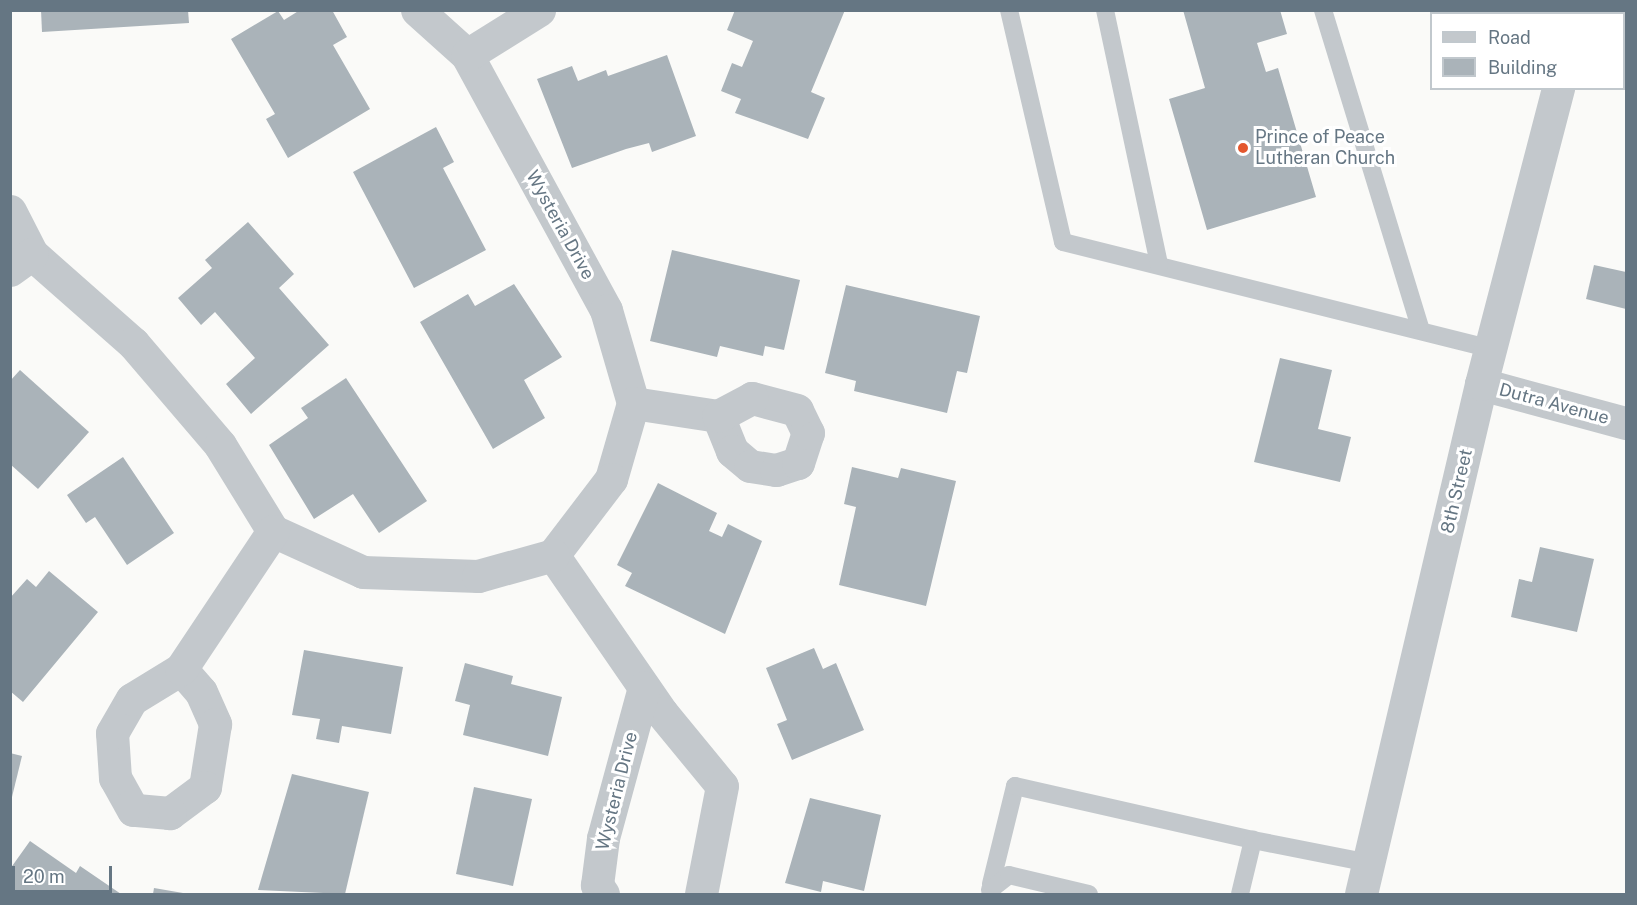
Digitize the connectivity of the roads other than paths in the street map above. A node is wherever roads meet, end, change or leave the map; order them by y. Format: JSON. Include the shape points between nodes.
{"nodes":[{"id":1,"x":417,"y":10,"type":"edge"},
{"id":2,"x":539,"y":10,"type":"edge"},
{"id":3,"x":1009,"y":10,"type":"edge"},
{"id":4,"x":1105,"y":10,"type":"edge"},
{"id":5,"x":1323,"y":10,"type":"edge"},
{"id":6,"x":467,"y":55,"type":"junction"},
{"id":7,"x":1557,"y":90,"type":"edge"},
{"id":8,"x":10,"y":211,"type":"edge"},
{"id":9,"x":21,"y":262,"type":"edge"},
{"id":10,"x":1159,"y":265,"type":"junction"},
{"id":11,"x":1421,"y":330,"type":"junction"},
{"id":12,"x":1492,"y":350,"type":"junction"},
{"id":13,"x":1480,"y":384,"type":"junction"},
{"id":14,"x":633,"y":404,"type":"junction"},
{"id":15,"x":718,"y":416,"type":"dead end"},
{"id":16,"x":1626,"y":423,"type":"edge"},
{"id":17,"x":273,"y":531,"type":"junction"},
{"id":18,"x":553,"y":555,"type":"junction"},
{"id":19,"x":181,"y":669,"type":"dead end"},
{"id":20,"x":644,"y":687,"type":"junction"},
{"id":21,"x":1253,"y":840,"type":"junction"},
{"id":22,"x":1369,"y":862,"type":"junction"},
{"id":23,"x":990,"y":889,"type":"edge"},
{"id":24,"x":603,"y":894,"type":"edge"},
{"id":25,"x":701,"y":894,"type":"edge"},
{"id":26,"x":1089,"y":894,"type":"edge"},
{"id":27,"x":1240,"y":894,"type":"edge"},
{"id":28,"x":1361,"y":894,"type":"edge"}],
"edges":[{"from":1,"to":6,"type":"street","name":"Wysteria Drive"},
{"from":2,"to":6,"type":"street"},
{"from":3,"to":10,"type":"lane","via":[[1064,242]]},
{"from":4,"to":10,"type":"lane"},
{"from":5,"to":11,"type":"lane"},
{"from":6,"to":14,"type":"street","name":"Wysteria Drive","via":[[606,310]]},
{"from":7,"to":12,"type":"street","name":"8th Street"},
{"from":8,"to":9,"type":"street"},
{"from":9,"to":17,"type":"street","via":[[133,343],[220,445]]},
{"from":10,"to":11,"type":"lane"},
{"from":11,"to":12,"type":"lane"},
{"from":12,"to":13,"type":"street","name":"8th Street"},
{"from":13,"to":16,"type":"street","name":"Dutra Avenue"},
{"from":13,"to":22,"type":"street","name":"8th Street"},
{"from":14,"to":15,"type":"street"},
{"from":14,"to":18,"type":"street","via":[[611,479]]},
{"from":17,"to":18,"type":"street","via":[[363,572],[478,576]]},
{"from":17,"to":19,"type":"street"},
{"from":18,"to":20,"type":"street"},
{"from":20,"to":24,"type":"street","name":"Wysteria Drive","via":[[603,837],[597,885]]},
{"from":20,"to":25,"type":"street","via":[[722,786]]},
{"from":21,"to":22,"type":"lane"},
{"from":21,"to":23,"type":"lane","via":[[1015,786]]},
{"from":21,"to":27,"type":"lane"},
{"from":22,"to":28,"type":"street","name":"8th Street"},
{"from":23,"to":26,"type":"lane","via":[[1009,875]]}]}
